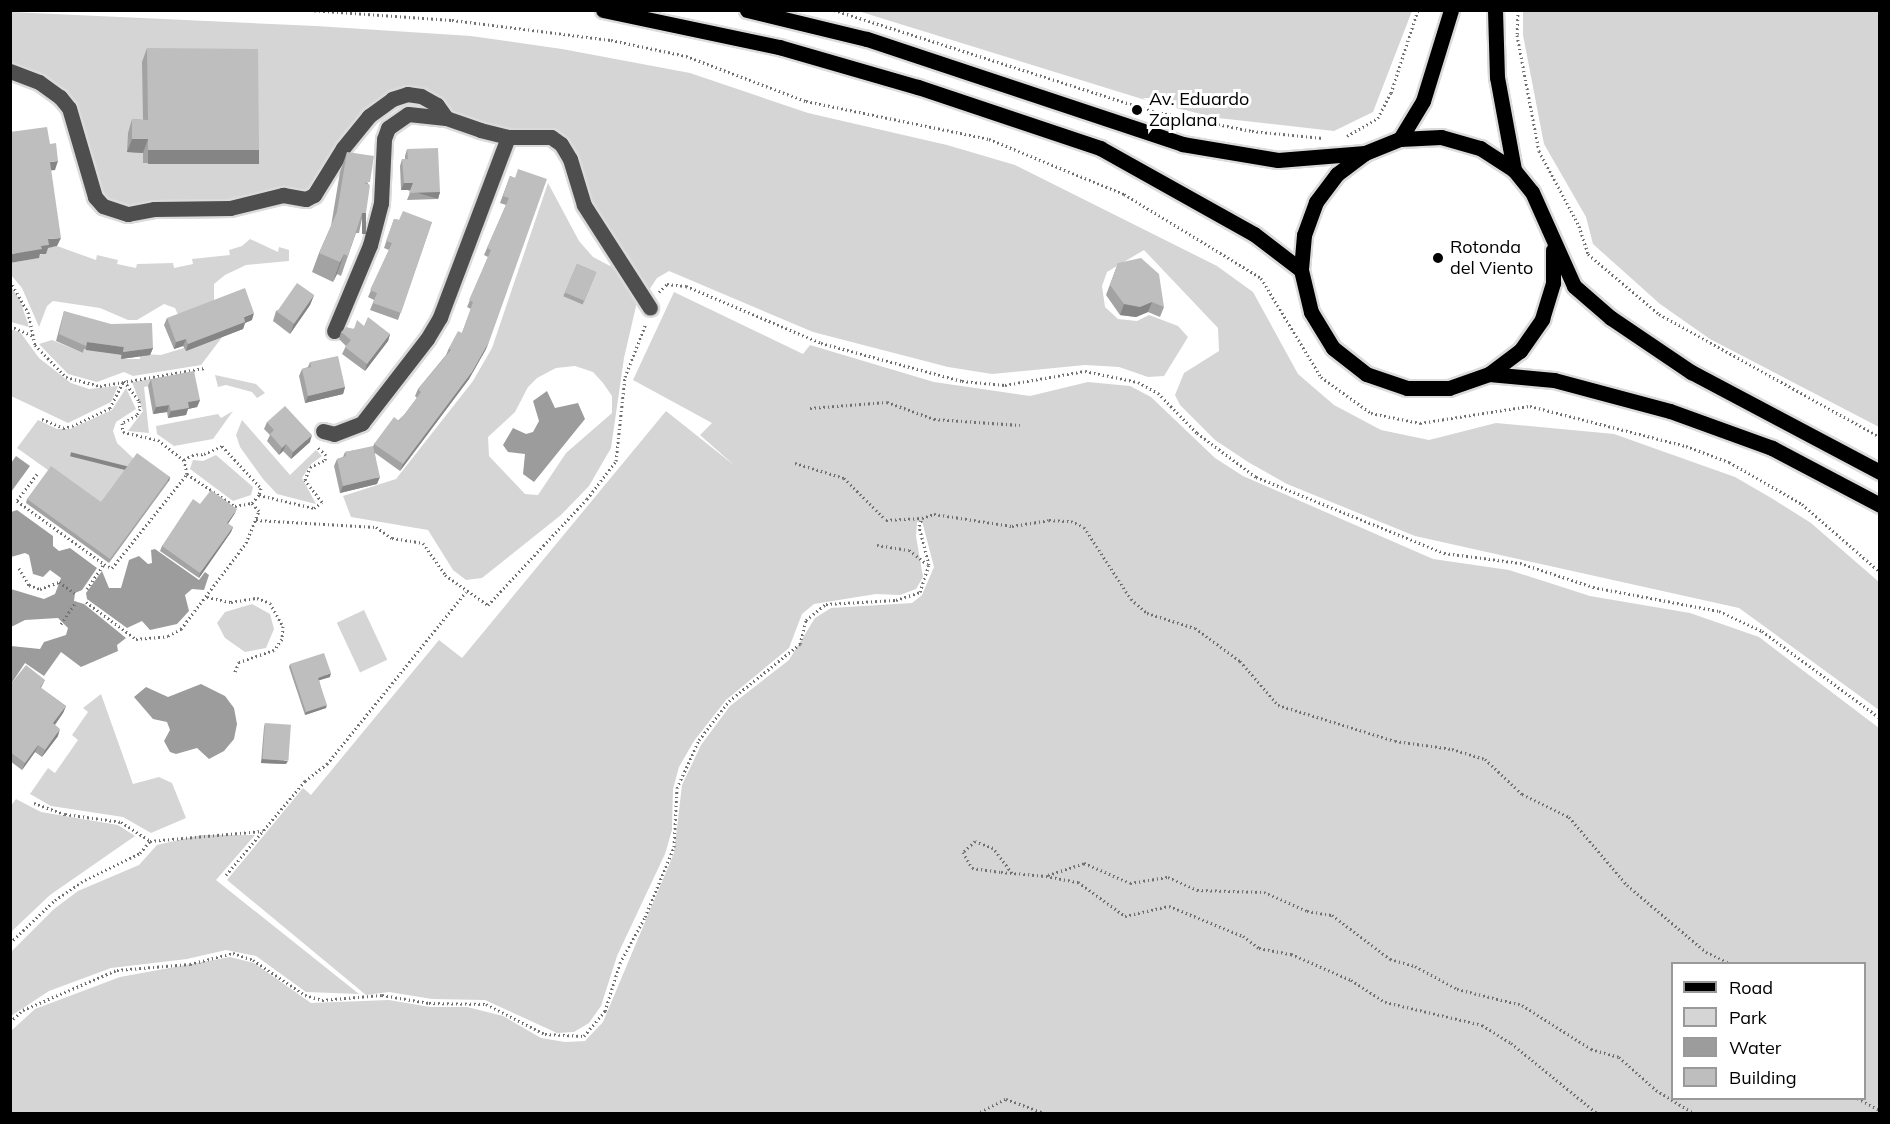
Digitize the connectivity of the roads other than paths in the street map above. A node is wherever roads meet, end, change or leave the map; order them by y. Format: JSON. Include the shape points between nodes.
{"nodes":[{"id":1,"x":603,"y":10,"type":"edge"},
{"id":2,"x":747,"y":10,"type":"edge"},
{"id":3,"x":1451,"y":10,"type":"edge"},
{"id":4,"x":1495,"y":10,"type":"edge"},
{"id":5,"x":10,"y":71,"type":"edge"},
{"id":6,"x":446,"y":118,"type":"junction"},
{"id":7,"x":508,"y":137,"type":"junction"},
{"id":8,"x":1400,"y":140,"type":"junction"},
{"id":9,"x":1365,"y":153,"type":"junction"},
{"id":10,"x":1514,"y":170,"type":"junction"},
{"id":11,"x":1553,"y":244,"type":"junction"},
{"id":12,"x":1301,"y":270,"type":"junction"},
{"id":13,"x":650,"y":308,"type":"road end"},
{"id":14,"x":334,"y":331,"type":"dead end"},
{"id":15,"x":1489,"y":374,"type":"junction"},
{"id":16,"x":323,"y":431,"type":"road end"},
{"id":17,"x":1880,"y":472,"type":"edge"},
{"id":18,"x":1880,"y":505,"type":"edge"}],
"edges":[{"from":1,"to":12,"type":"main road","via":[[779,47],[918,87],[1100,148],[1254,234]]},
{"from":2,"to":9,"type":"main road","via":[[867,39],[1182,144],[1278,160]]},
{"from":3,"to":8,"type":"main road","via":[[1423,101]]},
{"from":4,"to":10,"type":"main road","via":[[1497,77]]},
{"from":5,"to":6,"type":"lane","via":[[39,82],[60,97],[69,108],[95,197],[109,209],[128,214],[154,209],[230,208],[283,195],[306,199],[314,195],[343,148],[369,116],[392,99],[421,96],[437,105]]},
{"from":6,"to":7,"type":"lane"},
{"from":6,"to":14,"type":"lane","via":[[408,114],[388,128],[381,203],[362,266]]},
{"from":7,"to":13,"type":"lane","via":[[538,134],[561,144],[570,159],[584,205]]},
{"from":7,"to":16,"type":"lane","via":[[440,317],[427,339],[362,423],[334,434]]},
{"from":8,"to":9,"type":"main road"},
{"from":8,"to":10,"type":"main road","via":[[1441,137],[1480,148]]},
{"from":9,"to":12,"type":"main road","via":[[1337,174],[1316,202],[1304,236]]},
{"from":10,"to":11,"type":"main road","via":[[1546,217]]},
{"from":11,"to":15,"type":"main road","via":[[1554,283],[1542,319],[1520,351]]},
{"from":11,"to":17,"type":"main road","via":[[1574,286],[1611,318],[1691,372]]},
{"from":12,"to":15,"type":"main road","via":[[1316,321],[1333,348],[1366,374],[1407,388],[1449,388]]},
{"from":15,"to":18,"type":"main road","via":[[1554,380],[1670,411],[1772,448]]}]}
